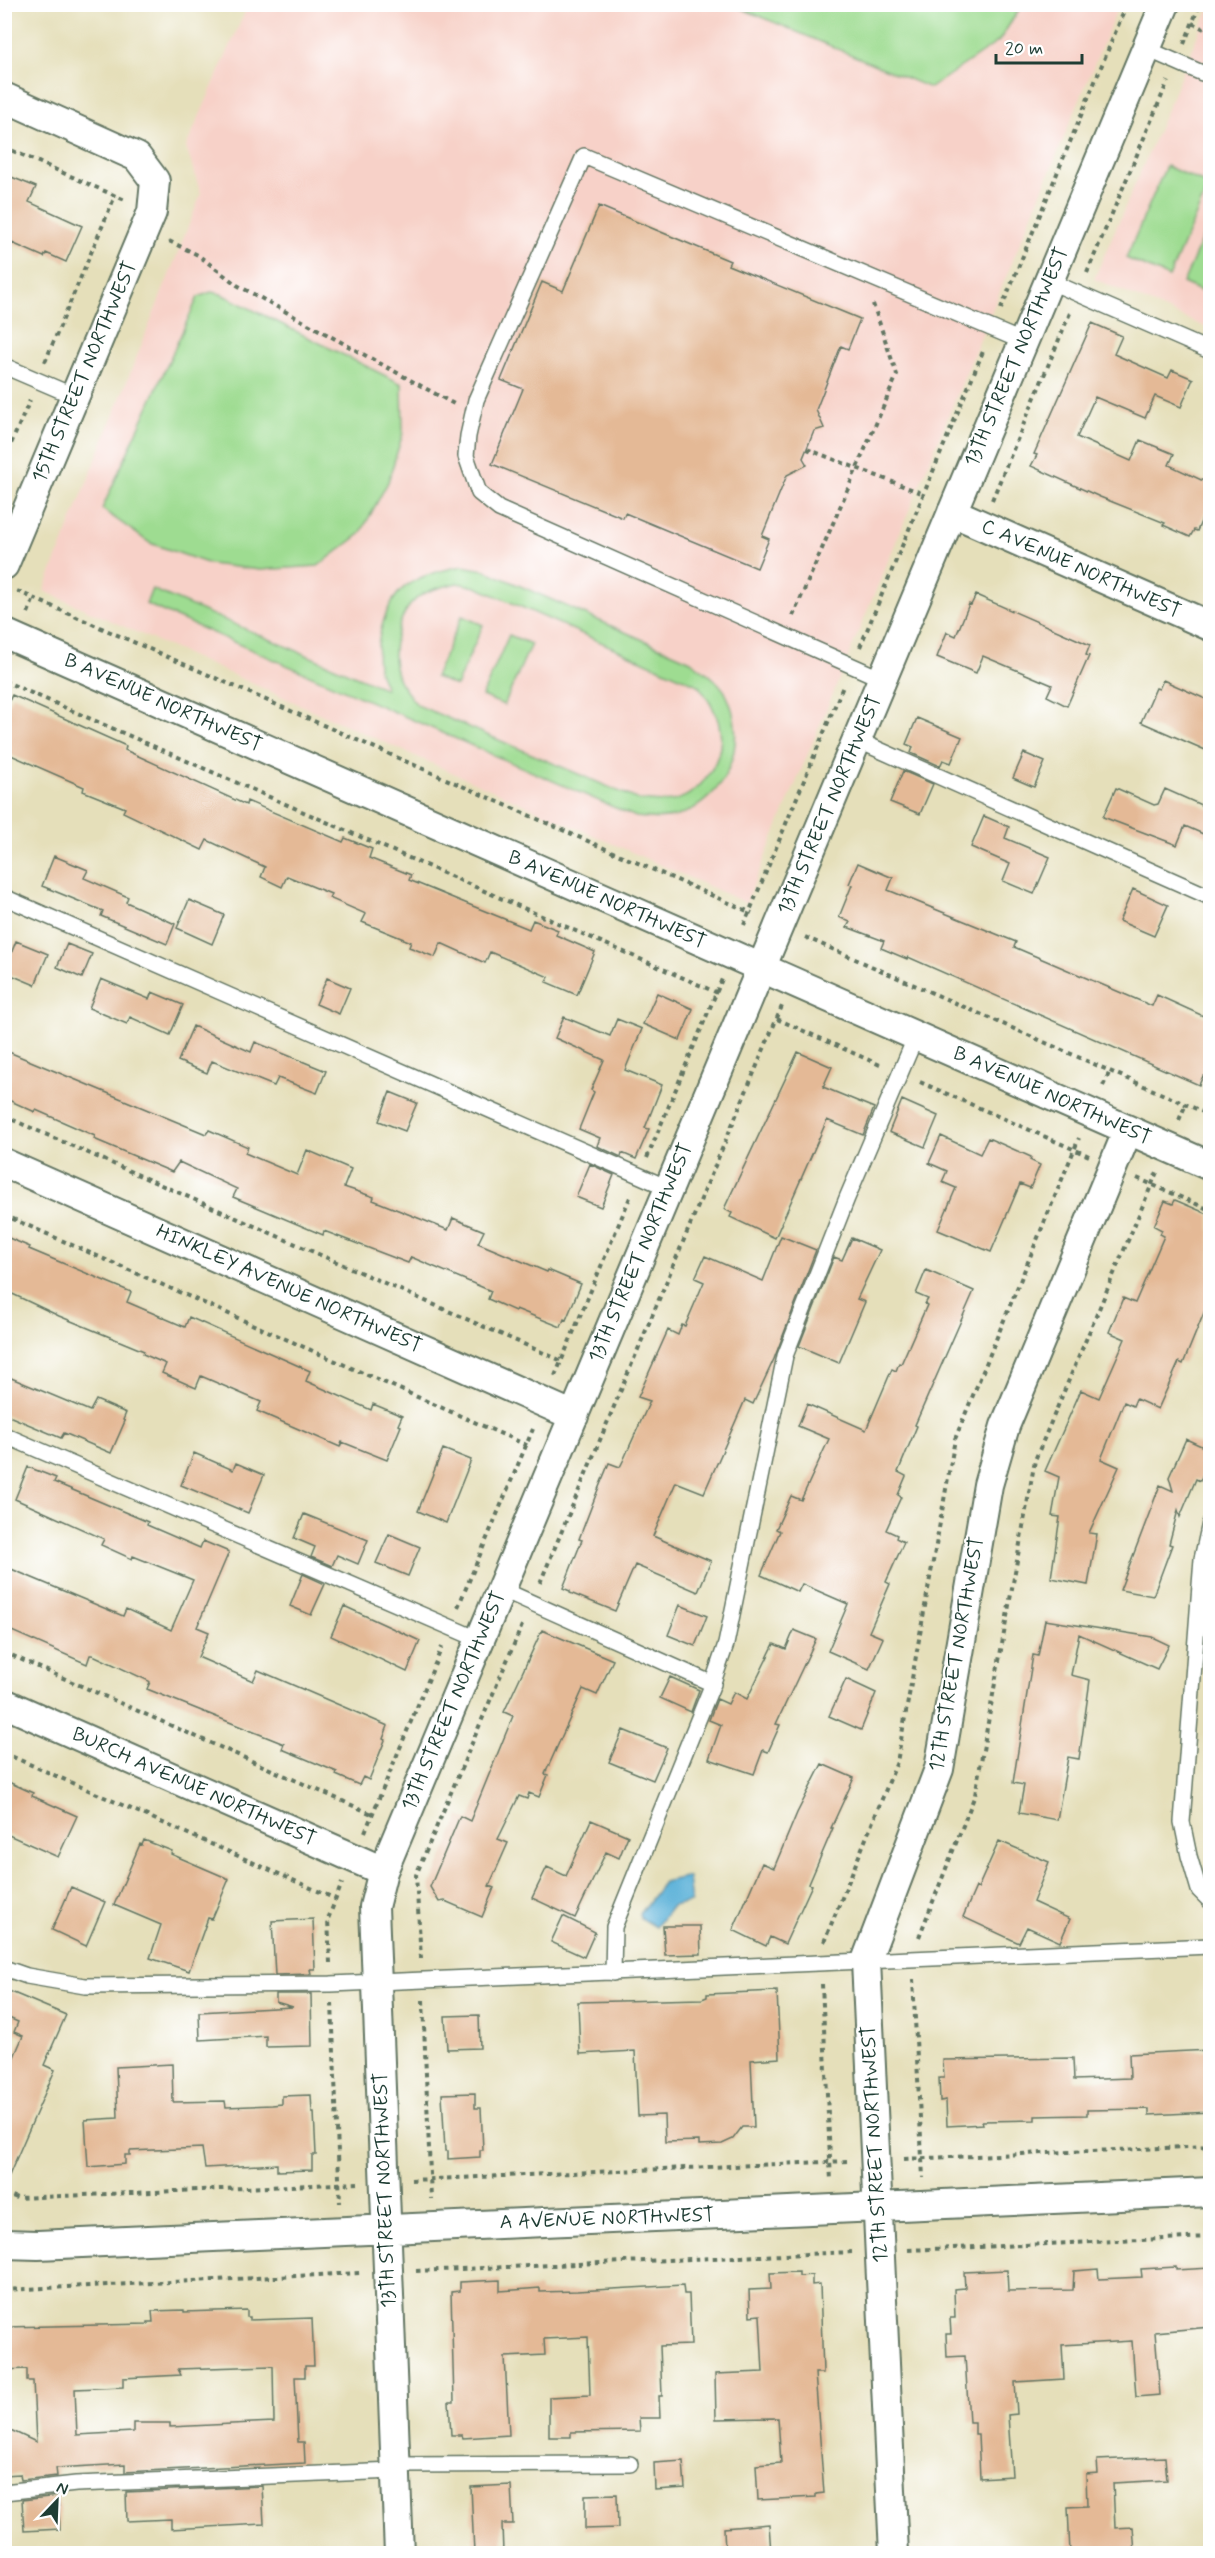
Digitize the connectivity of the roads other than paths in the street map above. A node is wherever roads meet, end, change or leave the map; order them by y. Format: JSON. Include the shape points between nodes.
{"nodes":[{"id":1,"x":1165,"y":4,"type":"edge"},
{"id":2,"x":1147,"y":49,"type":"junction"},
{"id":3,"x":1202,"y":74,"type":"dead end"},
{"id":4,"x":4,"y":97,"type":"edge"},
{"id":5,"x":1049,"y":281,"type":"junction"},
{"id":6,"x":1024,"y":342,"type":"junction"},
{"id":7,"x":1210,"y":351,"type":"edge"},
{"id":8,"x":4,"y":366,"type":"edge"},
{"id":9,"x":74,"y":396,"type":"junction"},
{"id":10,"x":952,"y":512,"type":"junction"},
{"id":11,"x":4,"y":565,"type":"edge"},
{"id":12,"x":1210,"y":626,"type":"edge"},
{"id":13,"x":4,"y":633,"type":"edge"},
{"id":14,"x":882,"y":679,"type":"junction"},
{"id":15,"x":857,"y":740,"type":"junction"},
{"id":16,"x":4,"y":897,"type":"edge"},
{"id":17,"x":1210,"y":897,"type":"edge"},
{"id":18,"x":762,"y":968,"type":"junction"},
{"id":19,"x":916,"y":1036,"type":"junction"},
{"id":20,"x":1128,"y":1130,"type":"junction"},
{"id":21,"x":4,"y":1163,"type":"edge"},
{"id":22,"x":1210,"y":1166,"type":"edge"},
{"id":23,"x":668,"y":1188,"type":"junction"},
{"id":24,"x":574,"y":1416,"type":"junction"},
{"id":25,"x":4,"y":1436,"type":"edge"},
{"id":26,"x":1210,"y":1523,"type":"edge"},
{"id":27,"x":501,"y":1589,"type":"junction"},
{"id":28,"x":480,"y":1640,"type":"junction"},
{"id":29,"x":713,"y":1684,"type":"junction"},
{"id":30,"x":4,"y":1703,"type":"edge"},
{"id":31,"x":383,"y":1870,"type":"junction"},
{"id":32,"x":1210,"y":1901,"type":"edge"},
{"id":33,"x":1210,"y":1946,"type":"edge"},
{"id":34,"x":866,"y":1961,"type":"junction"},
{"id":35,"x":4,"y":1968,"type":"edge"},
{"id":36,"x":613,"y":1972,"type":"junction"},
{"id":37,"x":376,"y":1983,"type":"junction"},
{"id":38,"x":1210,"y":2192,"type":"edge"},
{"id":39,"x":879,"y":2207,"type":"junction"},
{"id":40,"x":387,"y":2228,"type":"junction"},
{"id":41,"x":4,"y":2244,"type":"edge"},
{"id":42,"x":630,"y":2464,"type":"dead end"},
{"id":43,"x":395,"y":2468,"type":"junction"},
{"id":44,"x":4,"y":2492,"type":"edge"},
{"id":45,"x":399,"y":2553,"type":"edge"},
{"id":46,"x":894,"y":2553,"type":"edge"}],
"edges":[{"from":1,"to":2,"type":"street","name":"13TH STREET NORTHWEST"},
{"from":2,"to":3,"type":"lane"},
{"from":2,"to":5,"type":"street","name":"13TH STREET NORTHWEST"},
{"from":4,"to":9,"type":"street","name":"15TH STREET NORTHWEST","via":[[137,157],[155,181],[148,218]]},
{"from":5,"to":6,"type":"street","name":"13TH STREET NORTHWEST"},
{"from":5,"to":7,"type":"lane"},
{"from":6,"to":10,"type":"street","name":"13TH STREET NORTHWEST"},
{"from":6,"to":14,"type":"lane","via":[[585,156],[476,400],[466,456],[479,493],[499,508]]},
{"from":8,"to":9,"type":"lane"},
{"from":9,"to":11,"type":"street","name":"15TH STREET NORTHWEST"},
{"from":10,"to":12,"type":"street","name":"C AVENUE NORTHWEST"},
{"from":10,"to":14,"type":"street","name":"13TH STREET NORTHWEST"},
{"from":13,"to":18,"type":"street","name":"B AVENUE NORTHWEST"},
{"from":14,"to":15,"type":"street","name":"13TH STREET NORTHWEST"},
{"from":15,"to":17,"type":"lane"},
{"from":15,"to":18,"type":"street","name":"13TH STREET NORTHWEST"},
{"from":16,"to":23,"type":"lane"},
{"from":18,"to":19,"type":"street","name":"B AVENUE NORTHWEST"},
{"from":18,"to":23,"type":"street","name":"13TH STREET NORTHWEST"},
{"from":19,"to":20,"type":"street","name":"B AVENUE NORTHWEST"},
{"from":19,"to":29,"type":"lane","via":[[785,1356],[726,1644]]},
{"from":20,"to":22,"type":"street","name":"B AVENUE NORTHWEST"},
{"from":20,"to":34,"type":"street","name":"12TH STREET NORTHWEST","via":[[1005,1426],[988,1485],[939,1769]]},
{"from":21,"to":24,"type":"street","name":"HINKLEY AVENUE NORTHWEST"},
{"from":23,"to":24,"type":"street","name":"13TH STREET NORTHWEST"},
{"from":24,"to":27,"type":"street","name":"13TH STREET NORTHWEST"},
{"from":25,"to":28,"type":"lane"},
{"from":26,"to":32,"type":"lane","via":[[1202,1558],[1182,1822],[1199,1890]]},
{"from":27,"to":28,"type":"street","name":"13TH STREET NORTHWEST"},
{"from":27,"to":29,"type":"lane"},
{"from":28,"to":31,"type":"street","name":"13TH STREET NORTHWEST"},
{"from":29,"to":36,"type":"lane","via":[[614,1927]]},
{"from":30,"to":31,"type":"street","name":"BURCH AVENUE NORTHWEST"},
{"from":31,"to":37,"type":"street","name":"13TH STREET NORTHWEST","via":[[374,1907]]},
{"from":33,"to":34,"type":"lane"},
{"from":34,"to":36,"type":"lane"},
{"from":34,"to":39,"type":"street","name":"12TH STREET NORTHWEST"},
{"from":35,"to":37,"type":"lane","via":[[86,1986]]},
{"from":36,"to":37,"type":"lane"},
{"from":37,"to":40,"type":"street","name":"13TH STREET NORTHWEST"},
{"from":38,"to":39,"type":"street","name":"A AVENUE NORTHWEST"},
{"from":39,"to":40,"type":"street","name":"A AVENUE NORTHWEST"},
{"from":39,"to":46,"type":"street","name":"12TH STREET NORTHWEST"},
{"from":40,"to":41,"type":"street","name":"A AVENUE NORTHWEST"},
{"from":40,"to":43,"type":"street","name":"13TH STREET NORTHWEST"},
{"from":42,"to":43,"type":"lane"},
{"from":43,"to":44,"type":"lane","via":[[76,2484]]},
{"from":43,"to":45,"type":"street","name":"13TH STREET NORTHWEST"}]}
